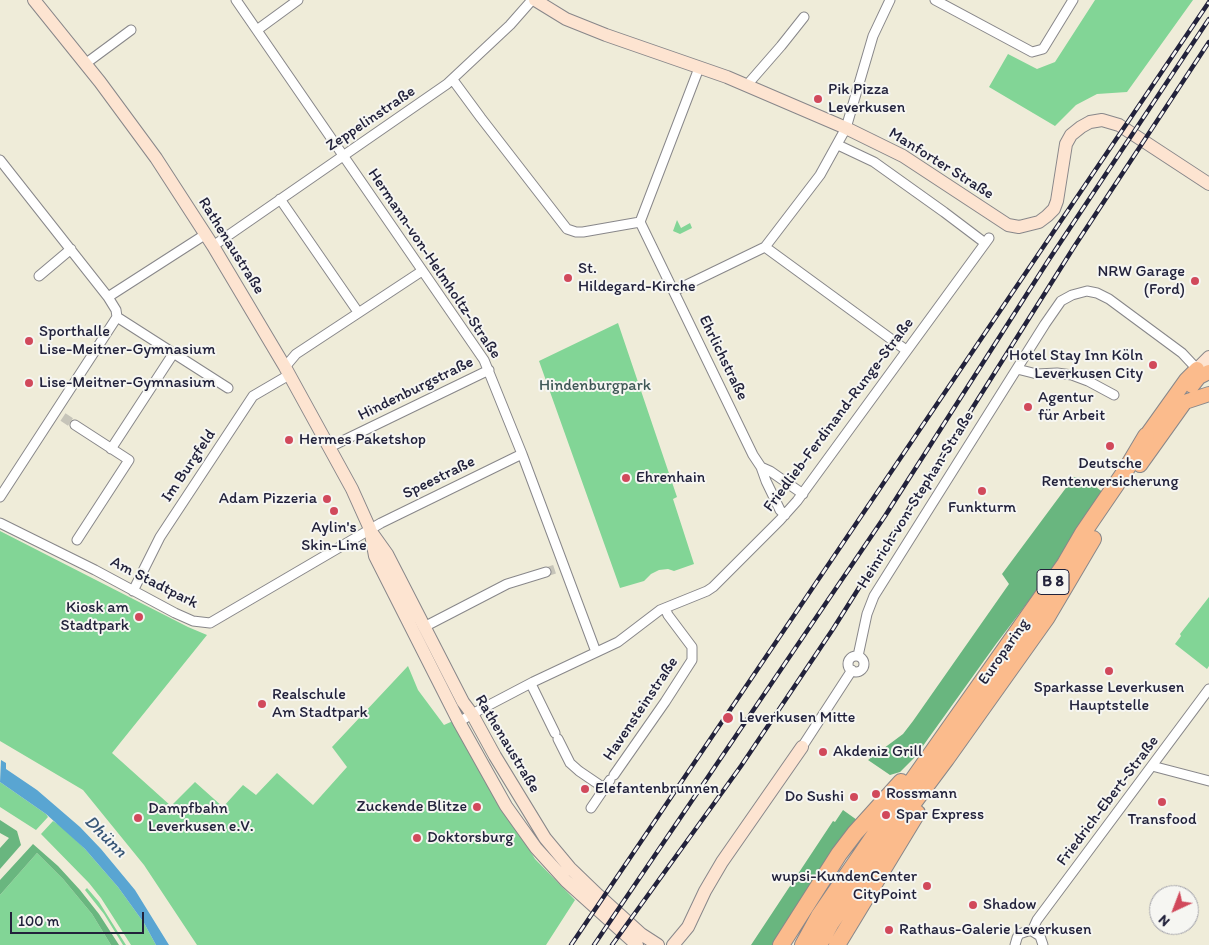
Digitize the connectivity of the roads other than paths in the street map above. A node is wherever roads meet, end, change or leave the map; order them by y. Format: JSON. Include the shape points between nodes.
{"nodes":[{"id":1,"x":34,"y":0,"type":"edge"},
{"id":2,"x":236,"y":0,"type":"edge"},
{"id":3,"x":298,"y":0,"type":"edge"},
{"id":4,"x":534,"y":0,"type":"edge"},
{"id":5,"x":890,"y":0,"type":"edge"},
{"id":6,"x":935,"y":0,"type":"edge"},
{"id":7,"x":1073,"y":0,"type":"edge"},
{"id":8,"x":804,"y":16,"type":"dead end"},
{"id":9,"x":131,"y":30,"type":"dead end"},
{"id":10,"x":257,"y":30,"type":"junction"},
{"id":11,"x":85,"y":64,"type":"junction"},
{"id":12,"x":699,"y":68,"type":"junction"},
{"id":13,"x":453,"y":80,"type":"junction"},
{"id":14,"x":747,"y":85,"type":"junction"},
{"id":15,"x":846,"y":128,"type":"junction"},
{"id":16,"x":838,"y":145,"type":"junction"},
{"id":17,"x":342,"y":156,"type":"junction"},
{"id":18,"x":0,"y":160,"type":"edge"},
{"id":19,"x":1209,"y":184,"type":"edge"},
{"id":20,"x":280,"y":199,"type":"junction"},
{"id":21,"x":640,"y":222,"type":"junction"},
{"id":22,"x":206,"y":234,"type":"junction"},
{"id":23,"x":987,"y":240,"type":"joint"},
{"id":24,"x":213,"y":246,"type":"junction"},
{"id":25,"x":764,"y":247,"type":"junction"},
{"id":26,"x":71,"y":249,"type":"junction"},
{"id":27,"x":422,"y":271,"type":"junction"},
{"id":28,"x":38,"y":276,"type":"dead end"},
{"id":29,"x":674,"y":291,"type":"junction"},
{"id":30,"x":108,"y":297,"type":"junction"},
{"id":31,"x":358,"y":312,"type":"junction"},
{"id":32,"x":117,"y":317,"type":"junction"},
{"id":33,"x":906,"y":350,"type":"junction"},
{"id":34,"x":173,"y":354,"type":"junction"},
{"id":35,"x":1209,"y":357,"type":"edge"},
{"id":36,"x":1017,"y":369,"type":"junction"},
{"id":37,"x":489,"y":370,"type":"junction"},
{"id":38,"x":287,"y":371,"type":"junction"},
{"id":39,"x":1205,"y":374,"type":"edge"},
{"id":40,"x":228,"y":388,"type":"dead end"},
{"id":41,"x":1209,"y":394,"type":"edge"},
{"id":42,"x":1114,"y":395,"type":"dead end"},
{"id":43,"x":1185,"y":402,"type":"junction"},
{"id":44,"x":75,"y":425,"type":"tunnel mouth"},
{"id":45,"x":1146,"y":436,"type":"joint"},
{"id":46,"x":330,"y":447,"type":"junction"},
{"id":47,"x":111,"y":449,"type":"junction"},
{"id":48,"x":522,"y":454,"type":"junction"},
{"id":49,"x":1140,"y":465,"type":"joint"},
{"id":50,"x":761,"y":467,"type":"junction"},
{"id":51,"x":803,"y":494,"type":"junction"},
{"id":52,"x":0,"y":497,"type":"edge"},
{"id":53,"x":785,"y":515,"type":"junction"},
{"id":54,"x":0,"y":523,"type":"edge"},
{"id":55,"x":370,"y":529,"type":"junction"},
{"id":56,"x":77,"y":540,"type":"dead end"},
{"id":57,"x":546,"y":572,"type":"tunnel mouth"},
{"id":58,"x":133,"y":591,"type":"junction"},
{"id":59,"x":665,"y":608,"type":"junction"},
{"id":60,"x":424,"y":627,"type":"junction"},
{"id":61,"x":596,"y":652,"type":"junction"},
{"id":62,"x":530,"y":684,"type":"junction"},
{"id":63,"x":1209,"y":689,"type":"edge"},
{"id":64,"x":472,"y":714,"type":"junction"},
{"id":65,"x":459,"y":722,"type":"junction"},
{"id":66,"x":954,"y":722,"type":"junction"},
{"id":67,"x":802,"y":747,"type":"joint"},
{"id":68,"x":946,"y":759,"type":"junction"},
{"id":69,"x":1152,"y":766,"type":"junction"},
{"id":70,"x":1209,"y":781,"type":"edge"},
{"id":71,"x":604,"y":788,"type":"junction"},
{"id":72,"x":591,"y":808,"type":"dead end"},
{"id":73,"x":688,"y":927,"type":"junction"},
{"id":74,"x":1032,"y":931,"type":"junction"},
{"id":75,"x":636,"y":945,"type":"edge"},
{"id":76,"x":658,"y":945,"type":"edge"},
{"id":77,"x":673,"y":945,"type":"edge"},
{"id":78,"x":687,"y":945,"type":"edge"},
{"id":79,"x":781,"y":945,"type":"edge"},
{"id":80,"x":803,"y":945,"type":"edge"},
{"id":81,"x":819,"y":945,"type":"edge"},
{"id":82,"x":836,"y":945,"type":"edge"},
{"id":83,"x":1015,"y":945,"type":"edge"},
{"id":84,"x":1043,"y":945,"type":"edge"}],
"edges":[{"from":1,"to":11,"type":"main road","name":"Rathenaustraße"},
{"from":2,"to":10,"type":"street","name":"Hermann-von-Helmholtz-Straße"},
{"from":3,"to":10,"type":"street"},
{"from":4,"to":12,"type":"main road","name":"Manforter Straße","via":[[573,22]]},
{"from":4,"to":13,"type":"street","name":"Zeppelinstraße"},
{"from":5,"to":15,"type":"street","via":[[873,36]]},
{"from":6,"to":7,"type":"street","via":[[1032,52],[1043,49]]},
{"from":8,"to":14,"type":"street"},
{"from":9,"to":11,"type":"street"},
{"from":10,"to":17,"type":"street","name":"Hermann-von-Helmholtz-Straße"},
{"from":11,"to":22,"type":"main road","name":"Rathenaustraße","via":[[156,158]]},
{"from":12,"to":14,"type":"main road","name":"Manforter Straße"},
{"from":12,"to":21,"type":"street"},
{"from":13,"to":17,"type":"street","name":"Zeppelinstraße"},
{"from":13,"to":21,"type":"street","via":[[567,229],[583,232]]},
{"from":14,"to":15,"type":"main road","name":"Manforter Straße"},
{"from":15,"to":16,"type":"street"},
{"from":15,"to":19,"type":"main road","name":"Manforter Straße","via":[[903,156],[996,218],[1019,227],[1040,222],[1054,209],[1066,144],[1071,135],[1090,122],[1102,120],[1119,125]]},
{"from":16,"to":23,"type":"street","name":"Manforter Straße","via":[[874,162]]},
{"from":16,"to":25,"type":"street","via":[[820,175]]},
{"from":17,"to":20,"type":"street","name":"Zeppelinstraße"},
{"from":17,"to":27,"type":"street","name":"Hermann-von-Helmholtz-Straße"},
{"from":18,"to":26,"type":"street"},
{"from":20,"to":24,"type":"street","name":"Zeppelinstraße"},
{"from":20,"to":31,"type":"street"},
{"from":21,"to":29,"type":"street","name":"Ehrlichstraße"},
{"from":22,"to":24,"type":"main road","name":"Rathenaustraße"},
{"from":22,"to":30,"type":"street"},
{"from":23,"to":33,"type":"street","name":"Friedlieb-Ferdinand-Runge-Straße"},
{"from":24,"to":38,"type":"main road","name":"Rathenaustraße"},
{"from":25,"to":29,"type":"street"},
{"from":25,"to":33,"type":"street"},
{"from":26,"to":28,"type":"street"},
{"from":26,"to":30,"type":"street"},
{"from":27,"to":31,"type":"street","name":"Im Burgfeld"},
{"from":27,"to":37,"type":"street","name":"Hermann-von-Helmholtz-Straße"},
{"from":29,"to":50,"type":"street","name":"Ehrlichstraße"},
{"from":30,"to":32,"type":"street"},
{"from":31,"to":38,"type":"street","name":"Im Burgfeld","via":[[296,354]]},
{"from":32,"to":34,"type":"street"},
{"from":32,"to":52,"type":"street","via":[[60,414]]},
{"from":33,"to":51,"type":"street","name":"Friedlieb-Ferdinand-Runge-Straße"},
{"from":34,"to":40,"type":"street"},
{"from":34,"to":47,"type":"street"},
{"from":35,"to":39,"type":"main road"},
{"from":36,"to":39,"type":"street","name":"Heinrich-von-Stephan-Straße","via":[[1057,306],[1066,298],[1087,291],[1109,299]]},
{"from":36,"to":42,"type":"street","via":[[1037,374],[1072,375]]},
{"from":36,"to":67,"type":"street","name":"Heinrich-von-Stephan-Straße","via":[[874,596],[858,656],[864,662],[863,668],[858,672],[852,670]]},
{"from":37,"to":46,"type":"street","name":"Hindenburgstraße"},
{"from":37,"to":48,"type":"street","name":"Hermann-von-Helmholtz-Straße"},
{"from":38,"to":46,"type":"main road","name":"Rathenaustraße"},
{"from":38,"to":58,"type":"street","name":"Im Burgfeld","via":[[253,396],[160,537]]},
{"from":39,"to":43,"type":"main road","number":"B 8","via":[[1186,392]]},
{"from":39,"to":45,"type":"main road","name":"Europaring","number":"B 8","via":[[1186,380]]},
{"from":41,"to":43,"type":"main road"},
{"from":43,"to":49,"type":"main road","name":"Europaring","number":"B 8"},
{"from":44,"to":47,"type":"street"},
{"from":45,"to":66,"type":"highway","name":"Europaring","number":"B 8","via":[[1060,571]]},
{"from":46,"to":55,"type":"main road","name":"Rathenaustraße"},
{"from":47,"to":56,"type":"street","via":[[129,460]]},
{"from":48,"to":55,"type":"street","name":"Speestraße"},
{"from":48,"to":61,"type":"street","name":"Hermann-von-Helmholtz-Straße","via":[[561,567]]},
{"from":49,"to":68,"type":"highway","name":"Europaring","number":"B 8","via":[[1047,618]]},
{"from":50,"to":51,"type":"street","name":"Ehrlichstraße"},
{"from":50,"to":53,"type":"street","name":"Ehrlichstraße"},
{"from":51,"to":53,"type":"street","name":"Friedlieb-Ferdinand-Runge-Straße"},
{"from":53,"to":59,"type":"street","name":"Friedlieb-Ferdinand-Runge-Straße","via":[[707,591]]},
{"from":54,"to":58,"type":"street","name":"Am Stadtpark"},
{"from":55,"to":58,"type":"street","name":"Am Stadtpark","via":[[210,623],[193,621]]},
{"from":55,"to":60,"type":"main road","name":"Rathenaustraße","via":[[387,554]]},
{"from":55,"to":65,"type":"main road","name":"Rathenaustraße","via":[[375,556]]},
{"from":57,"to":60,"type":"street","via":[[507,584]]},
{"from":59,"to":61,"type":"street","name":"Friedlieb-Ferdinand-Runge-Straße","via":[[625,638]]},
{"from":59,"to":71,"type":"street","name":"Havensteinstraße","via":[[692,647],[692,660]]},
{"from":60,"to":64,"type":"main road","name":"Rathenaustraße"},
{"from":61,"to":62,"type":"street","name":"Friedlieb-Ferdinand-Runge-Straße"},
{"from":62,"to":64,"type":"street","name":"Friedlieb-Ferdinand-Runge-Straße"},
{"from":62,"to":71,"type":"street","via":[[570,763]]},
{"from":63,"to":69,"type":"street","name":"Friedrich-Ebert-Straße"},
{"from":64,"to":65,"type":"street","name":"Friedlieb-Ferdinand-Runge-Straße"},
{"from":64,"to":76,"type":"main road","name":"Rathenaustraße","via":[[545,838],[591,888],[641,934]]},
{"from":65,"to":75,"type":"main road","name":"Rathenaustraße","via":[[506,806],[536,848],[591,906]]},
{"from":66,"to":79,"type":"highway","via":[[855,834]]},
{"from":66,"to":80,"type":"highway","name":"Europaring","number":"B 8","via":[[819,916]]},
{"from":67,"to":73,"type":"main road","name":"Heinrich-von-Stephan-Straße","via":[[722,862]]},
{"from":68,"to":81,"type":"highway","name":"Europaring","number":"B 8","via":[[902,818]]},
{"from":68,"to":82,"type":"highway","via":[[895,852]]},
{"from":69,"to":70,"type":"street"},
{"from":69,"to":74,"type":"street","name":"Friedrich-Ebert-Straße"},
{"from":71,"to":72,"type":"street","name":"Havensteinstraße"},
{"from":73,"to":77,"type":"main road","name":"Heinrich-von-Stephan-Straße"},
{"from":73,"to":78,"type":"main road","name":"Heinrich-von-Stephan-Straße"},
{"from":74,"to":83,"type":"street","via":[[1019,934]]},
{"from":74,"to":84,"type":"street","via":[[1040,936]]}]}
